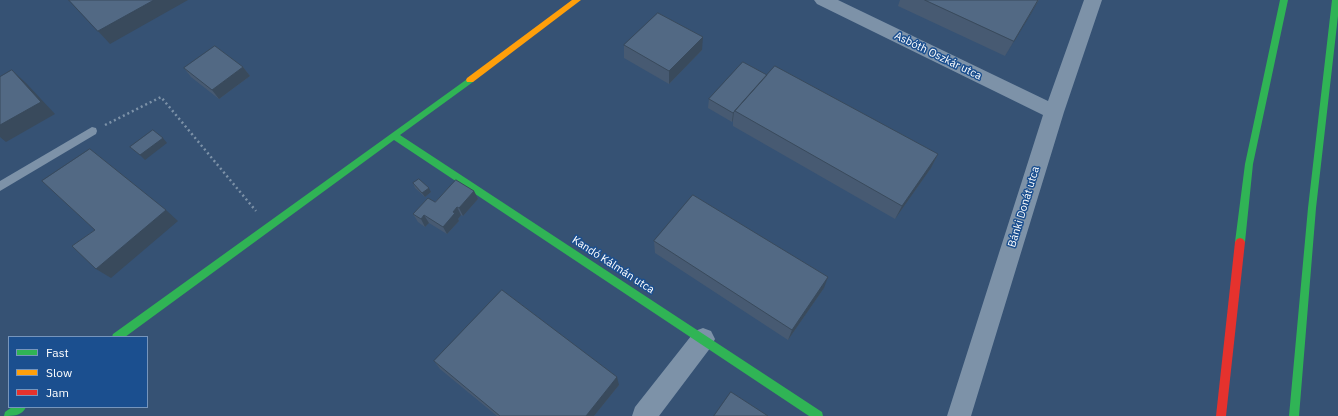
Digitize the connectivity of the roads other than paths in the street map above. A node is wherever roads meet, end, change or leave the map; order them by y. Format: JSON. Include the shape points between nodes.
{"nodes":[{"id":1,"x":577,"y":0,"type":"edge"},
{"id":2,"x":823,"y":0,"type":"edge"},
{"id":3,"x":1093,"y":0,"type":"edge"},
{"id":4,"x":1284,"y":0,"type":"edge"},
{"id":5,"x":1336,"y":0,"type":"edge"},
{"id":6,"x":1054,"y":112,"type":"junction"},
{"id":7,"x":92,"y":131,"type":"road end"},
{"id":8,"x":394,"y":136,"type":"junction"},
{"id":9,"x":0,"y":186,"type":"edge"},
{"id":10,"x":119,"y":336,"type":"edge"},
{"id":11,"x":703,"y":339,"type":"junction"},
{"id":12,"x":20,"y":408,"type":"edge"},
{"id":13,"x":9,"y":416,"type":"edge"},
{"id":14,"x":644,"y":416,"type":"edge"},
{"id":15,"x":818,"y":416,"type":"edge"},
{"id":16,"x":959,"y":416,"type":"edge"},
{"id":17,"x":1221,"y":416,"type":"edge"},
{"id":18,"x":1294,"y":416,"type":"edge"}],
"edges":[{"from":1,"to":8,"type":"main road"},
{"from":2,"to":6,"type":"street","name":"Asbóth Oszkár utca"},
{"from":3,"to":6,"type":"street","name":"Bánki Donát utca"},
{"from":4,"to":17,"type":"main road","via":[[1249,164]]},
{"from":5,"to":18,"type":"main road","via":[[1305,282]]},
{"from":6,"to":16,"type":"street","name":"Bánki Donát utca"},
{"from":7,"to":9,"type":"lane"},
{"from":8,"to":10,"type":"main road"},
{"from":8,"to":11,"type":"main road","name":"Kandó Kálmán utca"},
{"from":11,"to":14,"type":"street"},
{"from":11,"to":15,"type":"main road","name":"Kandó Kálmán utca"},
{"from":12,"to":13,"type":"main road"}]}
